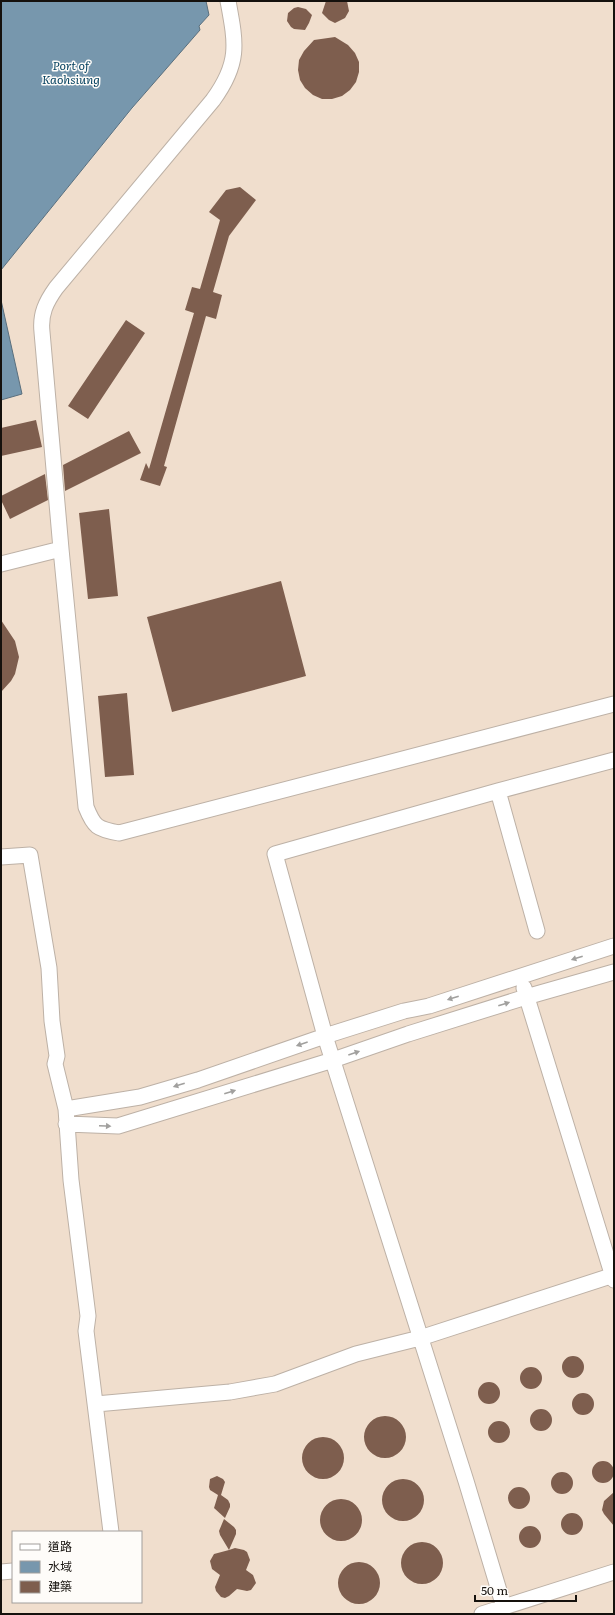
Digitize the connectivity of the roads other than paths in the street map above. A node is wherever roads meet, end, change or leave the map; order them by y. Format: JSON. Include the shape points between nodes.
{"nodes":[{"id":1,"x":228,"y":1,"type":"edge"},
{"id":2,"x":61,"y":549,"type":"junction"},
{"id":3,"x":1,"y":564,"type":"edge"},
{"id":4,"x":614,"y":704,"type":"edge"},
{"id":5,"x":614,"y":760,"type":"edge"},
{"id":6,"x":498,"y":790,"type":"junction"},
{"id":7,"x":1,"y":857,"type":"edge"},
{"id":8,"x":537,"y":931,"type":"dead end"},
{"id":9,"x":614,"y":946,"type":"edge"},
{"id":10,"x":614,"y":972,"type":"edge"},
{"id":11,"x":521,"y":977,"type":"junction"},
{"id":12,"x":526,"y":997,"type":"junction"},
{"id":13,"x":325,"y":1036,"type":"junction"},
{"id":14,"x":333,"y":1060,"type":"junction"},
{"id":15,"x":66,"y":1109,"type":"junction"},
{"id":16,"x":66,"y":1124,"type":"junction"},
{"id":17,"x":614,"y":1276,"type":"edge"},
{"id":18,"x":420,"y":1338,"type":"junction"},
{"id":19,"x":96,"y":1404,"type":"junction"},
{"id":20,"x":111,"y":1531,"type":"edge"},
{"id":21,"x":12,"y":1571,"type":"edge"},
{"id":22,"x":1,"y":1572,"type":"edge"},
{"id":23,"x":614,"y":1572,"type":"edge"},
{"id":24,"x":504,"y":1607,"type":"junction"},
{"id":25,"x":482,"y":1614,"type":"edge"}],
"edges":[{"from":1,"to":2,"type":"lane","via":[[235,37],[235,54],[224,86],[56,288],[43,310],[41,326]]},
{"from":2,"to":3,"type":"lane"},
{"from":2,"to":4,"type":"lane","via":[[86,807],[93,823],[105,830],[119,833]]},
{"from":5,"to":6,"type":"lane"},
{"from":6,"to":8,"type":"lane"},
{"from":6,"to":13,"type":"lane","via":[[275,854]]},
{"from":7,"to":15,"type":"lane","via":[[30,855],[49,968],[57,1056],[55,1064]]},
{"from":9,"to":11,"type":"lane","one_way":true},
{"from":10,"to":12,"type":"lane"},
{"from":11,"to":12,"type":"lane"},
{"from":11,"to":13,"type":"lane","one_way":true},
{"from":14,"to":12,"type":"lane","one_way":true},
{"from":12,"to":17,"type":"lane"},
{"from":13,"to":14,"type":"lane"},
{"from":13,"to":15,"type":"lane","one_way":true,"via":[[198,1080],[140,1097]]},
{"from":16,"to":14,"type":"lane","one_way":true,"via":[[118,1126]]},
{"from":14,"to":18,"type":"lane"},
{"from":15,"to":16,"type":"lane"},
{"from":16,"to":19,"type":"lane","via":[[88,1316],[86,1331]]},
{"from":17,"to":18,"type":"lane"},
{"from":18,"to":19,"type":"lane","via":[[356,1354],[275,1384],[230,1392]]},
{"from":18,"to":24,"type":"lane"},
{"from":19,"to":20,"type":"lane"},
{"from":21,"to":22,"type":"lane"},
{"from":23,"to":24,"type":"lane"},
{"from":24,"to":25,"type":"lane"}]}
